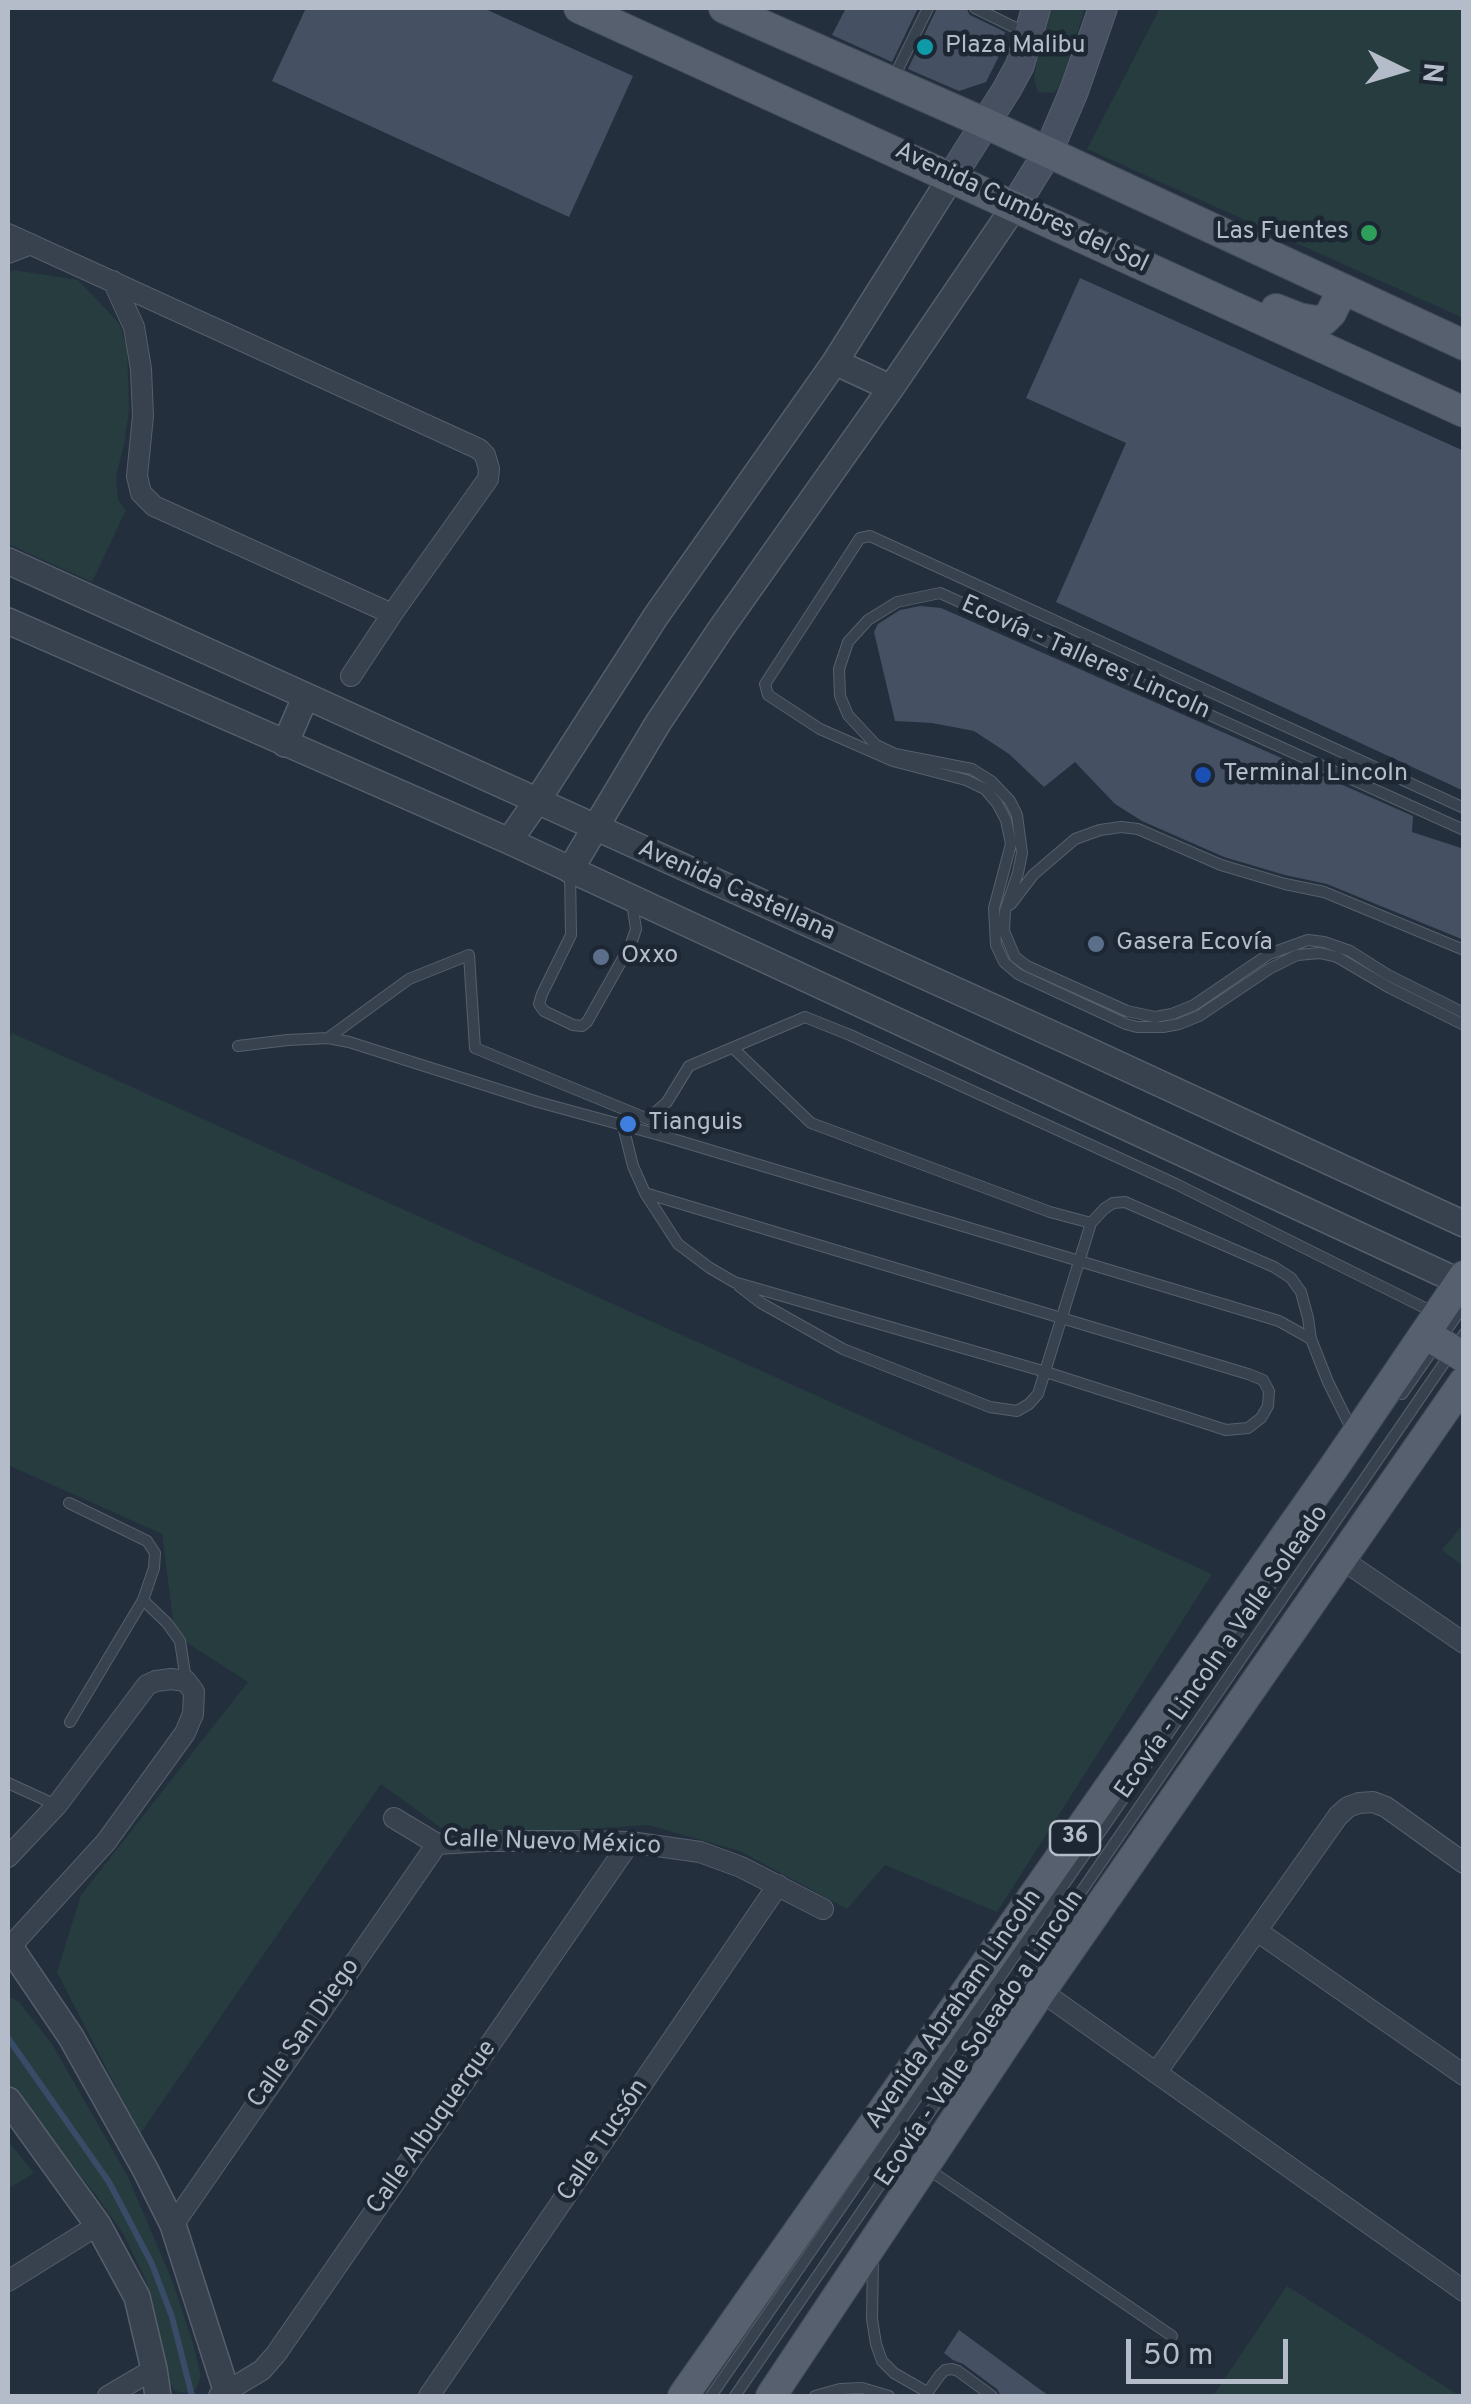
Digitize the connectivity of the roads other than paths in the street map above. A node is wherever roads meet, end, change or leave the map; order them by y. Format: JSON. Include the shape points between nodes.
{"nodes":[{"id":1,"x":579,"y":8,"type":"edge"},
{"id":2,"x":724,"y":8,"type":"edge"},
{"id":3,"x":928,"y":8,"type":"edge"},
{"id":4,"x":975,"y":8,"type":"edge"},
{"id":5,"x":1104,"y":8,"type":"edge"},
{"id":6,"x":1032,"y":21,"type":"edge"},
{"id":7,"x":892,"y":82,"type":"junction"},
{"id":8,"x":987,"y":124,"type":"junction"},
{"id":9,"x":1048,"y":152,"type":"junction"},
{"id":10,"x":952,"y":176,"type":"junction"},
{"id":11,"x":1014,"y":208,"type":"junction"},
{"id":12,"x":8,"y":234,"type":"edge"},
{"id":13,"x":31,"y":244,"type":"junction"},
{"id":14,"x":8,"y":253,"type":"edge"},
{"id":15,"x":1168,"y":277,"type":"junction"},
{"id":16,"x":113,"y":281,"type":"junction"},
{"id":17,"x":1343,"y":289,"type":"junction"},
{"id":18,"x":1464,"y":345,"type":"edge"},
{"id":19,"x":835,"y":362,"type":"junction"},
{"id":20,"x":891,"y":388,"type":"junction"},
{"id":21,"x":1464,"y":412,"type":"edge"},
{"id":22,"x":8,"y":561,"type":"edge"},
{"id":23,"x":392,"y":614,"type":"junction"},
{"id":24,"x":8,"y":621,"type":"edge"},
{"id":25,"x":351,"y":676,"type":"dead end"},
{"id":26,"x":305,"y":698,"type":"junction"},
{"id":27,"x":285,"y":744,"type":"junction"},
{"id":28,"x":537,"y":801,"type":"junction"},
{"id":29,"x":1464,"y":808,"type":"edge"},
{"id":30,"x":594,"y":828,"type":"junction"},
{"id":31,"x":1464,"y":830,"type":"edge"},
{"id":32,"x":509,"y":841,"type":"junction"},
{"id":33,"x":570,"y":870,"type":"junction"},
{"id":34,"x":632,"y":899,"type":"junction"},
{"id":35,"x":1005,"y":911,"type":"junction"},
{"id":36,"x":994,"y":930,"type":"junction"},
{"id":37,"x":1464,"y":950,"type":"edge"},
{"id":38,"x":1464,"y":1013,"type":"edge"},
{"id":39,"x":1464,"y":1024,"type":"edge"},
{"id":40,"x":328,"y":1038,"type":"junction"},
{"id":41,"x":238,"y":1046,"type":"dead end"},
{"id":42,"x":734,"y":1049,"type":"junction"},
{"id":43,"x":623,"y":1126,"type":"junction"},
{"id":44,"x":645,"y":1193,"type":"junction"},
{"id":45,"x":1091,"y":1223,"type":"junction"},
{"id":46,"x":1464,"y":1224,"type":"edge"},
{"id":47,"x":1078,"y":1262,"type":"junction"},
{"id":48,"x":734,"y":1282,"type":"junction"},
{"id":49,"x":1062,"y":1320,"type":"junction"},
{"id":50,"x":1452,"y":1322,"type":"edge"},
{"id":51,"x":1310,"y":1339,"type":"junction"},
{"id":52,"x":1046,"y":1372,"type":"junction"},
{"id":53,"x":1464,"y":1382,"type":"edge"},
{"id":54,"x":1393,"y":1406,"type":"dead end"},
{"id":55,"x":1355,"y":1436,"type":"junction"},
{"id":56,"x":69,"y":1503,"type":"dead end"},
{"id":57,"x":1315,"y":1520,"type":"dead end"},
{"id":58,"x":1340,"y":1558,"type":"junction"},
{"id":59,"x":143,"y":1600,"type":"junction"},
{"id":60,"x":1464,"y":1643,"type":"edge"},
{"id":61,"x":186,"y":1681,"type":"junction"},
{"id":62,"x":70,"y":1722,"type":"dead end"},
{"id":63,"x":8,"y":1783,"type":"edge"},
{"id":64,"x":57,"y":1806,"type":"junction"},
{"id":65,"x":394,"y":1818,"type":"dead end"},
{"id":66,"x":630,"y":1842,"type":"junction"},
{"id":67,"x":437,"y":1844,"type":"junction"},
{"id":68,"x":8,"y":1858,"type":"edge"},
{"id":69,"x":1464,"y":1863,"type":"edge"},
{"id":70,"x":778,"y":1886,"type":"junction"},
{"id":71,"x":823,"y":1909,"type":"dead end"},
{"id":72,"x":1257,"y":1931,"type":"junction"},
{"id":73,"x":8,"y":1946,"type":"edge"},
{"id":74,"x":1041,"y":1991,"type":"junction"},
{"id":75,"x":1156,"y":2073,"type":"junction"},
{"id":76,"x":1464,"y":2075,"type":"edge"},
{"id":77,"x":8,"y":2100,"type":"edge"},
{"id":78,"x":924,"y":2167,"type":"junction"},
{"id":79,"x":98,"y":2224,"type":"junction"},
{"id":80,"x":173,"y":2224,"type":"junction"},
{"id":81,"x":873,"y":2243,"type":"junction"},
{"id":82,"x":8,"y":2281,"type":"edge"},
{"id":83,"x":1464,"y":2291,"type":"edge"},
{"id":84,"x":1172,"y":2336,"type":"dead end"},
{"id":85,"x":154,"y":2370,"type":"junction"},
{"id":86,"x":926,"y":2394,"type":"edge"},
{"id":87,"x":224,"y":2395,"type":"edge"},
{"id":88,"x":108,"y":2396,"type":"edge"},
{"id":89,"x":158,"y":2396,"type":"edge"},
{"id":90,"x":429,"y":2396,"type":"edge"},
{"id":91,"x":683,"y":2396,"type":"edge"},
{"id":92,"x":711,"y":2396,"type":"edge"},
{"id":93,"x":736,"y":2396,"type":"edge"},
{"id":94,"x":771,"y":2396,"type":"edge"},
{"id":95,"x":815,"y":2396,"type":"edge"},
{"id":96,"x":889,"y":2396,"type":"edge"},
{"id":97,"x":992,"y":2396,"type":"edge"}],
"edges":[{"from":1,"to":10,"type":"main road","name":"Avenida Cumbres del Sol"},
{"from":2,"to":7,"type":"main road"},
{"from":3,"to":7,"type":"lane"},
{"from":4,"to":6,"type":"lane"},
{"from":5,"to":9,"type":"main road"},
{"from":6,"to":8,"type":"main road","via":[[1020,65]]},
{"from":7,"to":8,"type":"main road"},
{"from":8,"to":9,"type":"main road"},
{"from":8,"to":10,"type":"main road"},
{"from":9,"to":11,"type":"main road"},
{"from":9,"to":17,"type":"main road"},
{"from":10,"to":11,"type":"main road","name":"Avenida Cumbres del Sol"},
{"from":10,"to":19,"type":"street"},
{"from":11,"to":15,"type":"main road","name":"Avenida Cumbres del Sol"},
{"from":11,"to":20,"type":"street"},
{"from":12,"to":13,"type":"street"},
{"from":13,"to":14,"type":"street"},
{"from":13,"to":16,"type":"street"},
{"from":15,"to":17,"type":"main road","via":[[1219,286],[1315,321],[1331,313]]},
{"from":15,"to":21,"type":"main road","name":"Avenida Cumbres del Sol"},
{"from":16,"to":23,"type":"street","via":[[134,328],[141,368],[141,493],[154,506]]},
{"from":16,"to":23,"type":"street","via":[[480,449],[488,479]]},
{"from":17,"to":18,"type":"main road"},
{"from":19,"to":20,"type":"street"},
{"from":19,"to":28,"type":"street","via":[[656,616]]},
{"from":20,"to":30,"type":"street","via":[[709,646]]},
{"from":22,"to":26,"type":"street","name":"Avenida Castellana"},
{"from":23,"to":25,"type":"street"},
{"from":24,"to":27,"type":"street","name":"Avenida Castellana"},
{"from":26,"to":27,"type":"street"},
{"from":26,"to":28,"type":"street","name":"Avenida Castellana"},
{"from":27,"to":32,"type":"street","name":"Avenida Castellana"},
{"from":28,"to":30,"type":"street","name":"Avenida Castellana"},
{"from":28,"to":32,"type":"street"},
{"from":29,"to":36,"type":"lane","via":[[865,536],[765,690],[820,729],[893,761],[985,789],[1006,820],[1011,844]]},
{"from":30,"to":33,"type":"street"},
{"from":30,"to":46,"type":"street","name":"Avenida Castellana"},
{"from":31,"to":35,"type":"lane","name":"Ecovía - Talleres Lincoln","via":[[940,593],[897,602],[848,642],[840,696],[876,745],[972,770],[1010,802],[1022,853]]},
{"from":32,"to":33,"type":"street","name":"Avenida Castellana"},
{"from":33,"to":34,"type":"street","name":"Avenida Castellana"},
{"from":33,"to":34,"type":"lane","via":[[571,935],[539,1004],[573,1025],[587,1022],[631,944]]},
{"from":34,"to":50,"type":"street","name":"Avenida Castellana"},
{"from":35,"to":36,"type":"lane"},
{"from":35,"to":37,"type":"lane","via":[[1051,858],[1076,840],[1121,827],[1324,892]]},
{"from":35,"to":38,"type":"lane","via":[[1008,943],[1027,966],[1142,1015],[1194,1006],[1268,954],[1308,940],[1350,950]]},
{"from":36,"to":39,"type":"lane","via":[[998,954],[1018,974],[1137,1026],[1164,1027],[1199,1016],[1306,953],[1337,957]]},
{"from":40,"to":41,"type":"lane"},
{"from":40,"to":42,"type":"lane","via":[[409,979],[469,956],[475,1048],[648,1120],[689,1066]]},
{"from":40,"to":43,"type":"lane"},
{"from":42,"to":45,"type":"lane","via":[[811,1123]]},
{"from":42,"to":50,"type":"lane","via":[[806,1018],[1176,1184]]},
{"from":43,"to":44,"type":"lane"},
{"from":43,"to":47,"type":"lane"},
{"from":44,"to":48,"type":"lane","via":[[678,1244]]},
{"from":44,"to":49,"type":"lane"},
{"from":45,"to":47,"type":"lane"},
{"from":45,"to":51,"type":"lane","via":[[1104,1208],[1126,1202],[1274,1266],[1300,1292]]},
{"from":47,"to":49,"type":"lane"},
{"from":47,"to":51,"type":"lane","via":[[1279,1321]]},
{"from":48,"to":52,"type":"lane"},
{"from":48,"to":52,"type":"lane","via":[[844,1349],[990,1407],[1018,1411],[1038,1394]]},
{"from":49,"to":52,"type":"lane"},
{"from":49,"to":52,"type":"lane","via":[[1263,1380],[1268,1406],[1248,1428],[1226,1430]]},
{"from":50,"to":54,"type":"lane"},
{"from":50,"to":55,"type":"main road","name":"Avenida Abraham Lincoln","number":"36"},
{"from":50,"to":93,"type":"lane","name":"Ecovía - Valle Soleado a Lincoln"},
{"from":51,"to":55,"type":"lane"},
{"from":53,"to":58,"type":"main road","number":"36"},
{"from":55,"to":91,"type":"main road","name":"Avenida Abraham Lincoln","number":"36"},
{"from":56,"to":59,"type":"lane","via":[[147,1542],[154,1568]]},
{"from":57,"to":92,"type":"lane","name":"Ecovía - Lincoln a Valle Soleado"},
{"from":58,"to":60,"type":"street"},
{"from":58,"to":74,"type":"main road","number":"36"},
{"from":59,"to":61,"type":"lane","via":[[180,1641]]},
{"from":59,"to":62,"type":"lane"},
{"from":61,"to":64,"type":"street","via":[[148,1686]]},
{"from":61,"to":73,"type":"street","via":[[194,1692],[186,1734],[106,1842]]},
{"from":63,"to":64,"type":"lane"},
{"from":64,"to":68,"type":"street"},
{"from":65,"to":67,"type":"street","name":"Calle Nuevo México"},
{"from":66,"to":67,"type":"street","name":"Calle Nuevo México"},
{"from":66,"to":70,"type":"street","name":"Calle Nuevo México","via":[[700,1852]]},
{"from":66,"to":87,"type":"street","name":"Calle Albuquerque","via":[[276,2354]]},
{"from":67,"to":80,"type":"street","name":"Calle San Diego"},
{"from":69,"to":72,"type":"street","via":[[1386,1806],[1359,1802],[1338,1816]]},
{"from":70,"to":71,"type":"street","name":"Calle Nuevo México"},
{"from":70,"to":90,"type":"street","name":"Calle Tucsón"},
{"from":72,"to":75,"type":"street"},
{"from":72,"to":76,"type":"street"},
{"from":73,"to":80,"type":"street","via":[[71,2036]]},
{"from":74,"to":75,"type":"street"},
{"from":74,"to":78,"type":"main road","number":"36"},
{"from":75,"to":83,"type":"street"},
{"from":77,"to":79,"type":"street"},
{"from":78,"to":81,"type":"main road","number":"36"},
{"from":78,"to":84,"type":"lane"},
{"from":79,"to":82,"type":"street"},
{"from":79,"to":85,"type":"street","via":[[137,2297]]},
{"from":80,"to":87,"type":"street"},
{"from":81,"to":86,"type":"lane","via":[[872,2320],[882,2362]]},
{"from":81,"to":94,"type":"main road","number":"36"},
{"from":85,"to":88,"type":"street"},
{"from":85,"to":89,"type":"street"},
{"from":86,"to":97,"type":"lane","via":[[952,2369]]},
{"from":95,"to":96,"type":"lane","via":[[862,2388]]}]}
